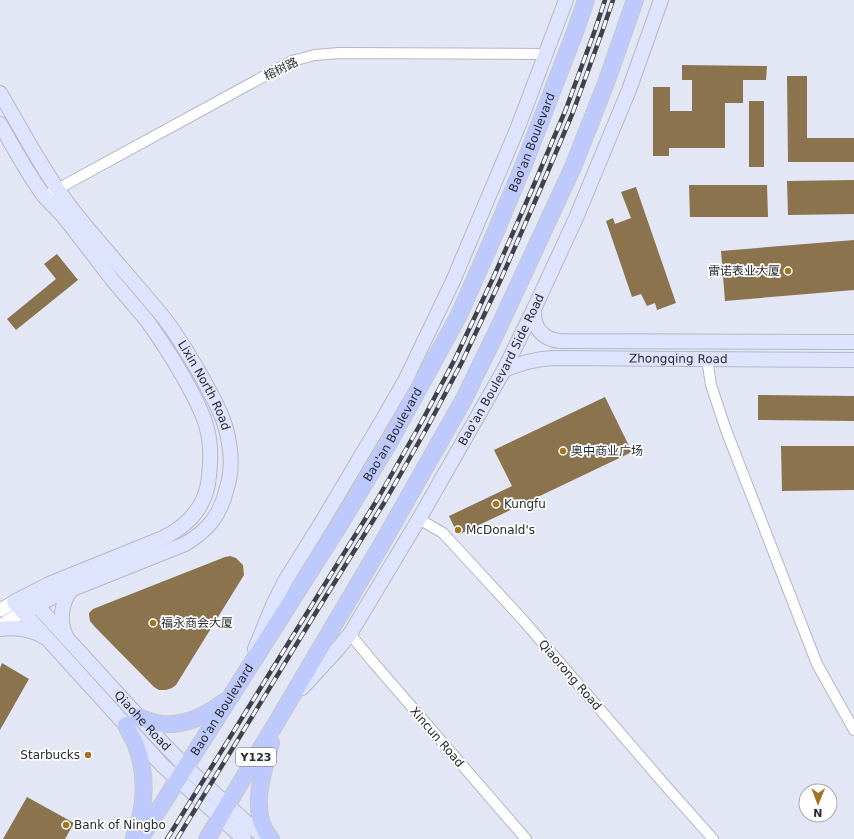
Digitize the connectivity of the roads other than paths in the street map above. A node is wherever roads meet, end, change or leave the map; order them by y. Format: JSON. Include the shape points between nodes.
{"nodes":[{"id":1,"x":566,"y":0,"type":"edge"},
{"id":2,"x":586,"y":0,"type":"edge"},
{"id":3,"x":635,"y":0,"type":"edge"},
{"id":4,"x":661,"y":0,"type":"edge"},
{"id":5,"x":546,"y":54,"type":"junction"},
{"id":6,"x":0,"y":93,"type":"edge"},
{"id":7,"x":0,"y":124,"type":"edge"},
{"id":8,"x":57,"y":188,"type":"junction"},
{"id":9,"x":45,"y":197,"type":"junction"},
{"id":10,"x":534,"y":309,"type":"junction"},
{"id":11,"x":631,"y":341,"type":"junction"},
{"id":12,"x":854,"y":342,"type":"edge"},
{"id":13,"x":631,"y":359,"type":"junction"},
{"id":14,"x":707,"y":359,"type":"junction"},
{"id":15,"x":854,"y":360,"type":"edge"},
{"id":16,"x":504,"y":370,"type":"junction"},
{"id":17,"x":419,"y":519,"type":"junction"},
{"id":18,"x":70,"y":590,"type":"junction"},
{"id":19,"x":32,"y":600,"type":"junction"},
{"id":20,"x":18,"y":607,"type":"junction"},
{"id":21,"x":0,"y":610,"type":"edge"},
{"id":22,"x":0,"y":628,"type":"edge"},
{"id":23,"x":350,"y":634,"type":"junction"},
{"id":24,"x":67,"y":638,"type":"junction"},
{"id":25,"x":48,"y":639,"type":"junction"},
{"id":26,"x":243,"y":677,"type":"junction"},
{"id":27,"x":230,"y":698,"type":"junction"},
{"id":28,"x":285,"y":708,"type":"junction"},
{"id":29,"x":132,"y":721,"type":"junction"},
{"id":30,"x":275,"y":726,"type":"junction"},
{"id":31,"x":854,"y":730,"type":"edge"},
{"id":32,"x":182,"y":773,"type":"junction"},
{"id":33,"x":224,"y":811,"type":"junction"},
{"id":34,"x":134,"y":839,"type":"edge"},
{"id":35,"x":140,"y":839,"type":"edge"},
{"id":36,"x":207,"y":839,"type":"edge"},
{"id":37,"x":244,"y":839,"type":"edge"},
{"id":38,"x":266,"y":839,"type":"edge"},
{"id":39,"x":271,"y":839,"type":"edge"},
{"id":40,"x":526,"y":839,"type":"edge"},
{"id":41,"x":713,"y":839,"type":"edge"}],
"edges":[{"from":1,"to":5,"type":"main road"},
{"from":2,"to":26,"type":"main road","name":"Bao'an Boulevard","via":[[526,159],[458,315],[389,443]]},
{"from":3,"to":28,"type":"main road","via":[[573,167],[464,399]]},
{"from":4,"to":10,"type":"main road","name":"Bao'an Boulevard Side Road","via":[[626,97],[576,218]]},
{"from":5,"to":8,"type":"street","name":"榕树路","via":[[339,53],[315,55],[292,61]]},
{"from":5,"to":26,"type":"main road","via":[[450,288],[406,379],[285,581]]},
{"from":6,"to":8,"type":"main road","name":"Lixin North Road"},
{"from":7,"to":9,"type":"main road","name":"Lixin North Road"},
{"from":8,"to":9,"type":"street","name":"榕树路"},
{"from":8,"to":18,"type":"main road","name":"Lixin North Road","via":[[165,319],[190,356],[217,406],[230,444],[226,494],[217,515],[203,532],[184,544]]},
{"from":9,"to":19,"type":"main road","name":"Lixin North Road","via":[[148,323],[176,364],[201,411],[211,456],[209,483],[205,495],[200,507],[184,525],[163,538],[59,580]]},
{"from":10,"to":11,"type":"main road","name":"Zhongqing Road","via":[[539,330],[553,340]]},
{"from":10,"to":16,"type":"main road","name":"Bao'an Boulevard Side Road","number":"Y123"},
{"from":11,"to":12,"type":"main road","name":"Zhongqing Road"},
{"from":11,"to":13,"type":"main road"},
{"from":13,"to":14,"type":"main road","name":"Zhongqing Road"},
{"from":13,"to":16,"type":"main road","name":"Zhongqing Road","via":[[543,358]]},
{"from":14,"to":15,"type":"main road","name":"Zhongqing Road"},
{"from":14,"to":31,"type":"street","via":[[711,385],[726,430],[817,664]]},
{"from":16,"to":17,"type":"main road","name":"Bao'an Boulevard Side Road","number":"Y123"},
{"from":17,"to":23,"type":"main road","name":"Bao'an Boulevard Side Road","number":"Y123"},
{"from":17,"to":41,"type":"street","name":"Qiaorong Road","via":[[443,533],[523,620]]},
{"from":18,"to":19,"type":"main road","name":"Lixin North Road"},
{"from":18,"to":24,"type":"main road","via":[[62,611]]},
{"from":19,"to":20,"type":"main road","name":"Lixin North Road"},
{"from":19,"to":24,"type":"main road","name":"Qiaohe Road"},
{"from":20,"to":21,"type":"street"},
{"from":20,"to":22,"type":"street"},
{"from":20,"to":25,"type":"main road","name":"Qiaohe Road"},
{"from":22,"to":25,"type":"main road","via":[[24,630]]},
{"from":23,"to":28,"type":"main road","name":"Bao'an Boulevard Side Road","number":"Y123"},
{"from":23,"to":40,"type":"street","name":"Xincun Road"},
{"from":24,"to":29,"type":"main road","name":"Qiaohe Road"},
{"from":25,"to":29,"type":"main road","name":"Qiaohe Road"},
{"from":26,"to":27,"type":"main road","name":"Bao'an Boulevard"},
{"from":27,"to":29,"type":"main road","via":[[206,714],[186,722],[163,724]]},
{"from":27,"to":32,"type":"main road","name":"Bao'an Boulevard"},
{"from":28,"to":30,"type":"main road","number":"Y123"},
{"from":29,"to":32,"type":"main road","name":"Qiaohe Road","via":[[162,765]]},
{"from":29,"to":34,"type":"main road","via":[[144,784],[139,826]]},
{"from":30,"to":33,"type":"main road","number":"Y123"},
{"from":30,"to":39,"type":"main road","via":[[259,797],[262,826]]},
{"from":32,"to":33,"type":"main road","name":"Qiaohe Road"},
{"from":32,"to":35,"type":"main road","name":"Bao'an Boulevard"},
{"from":33,"to":36,"type":"main road"},
{"from":33,"to":37,"type":"main road","name":"Qiaohe Road"},
{"from":33,"to":38,"type":"main road","name":"Qiaohe Road"}]}
